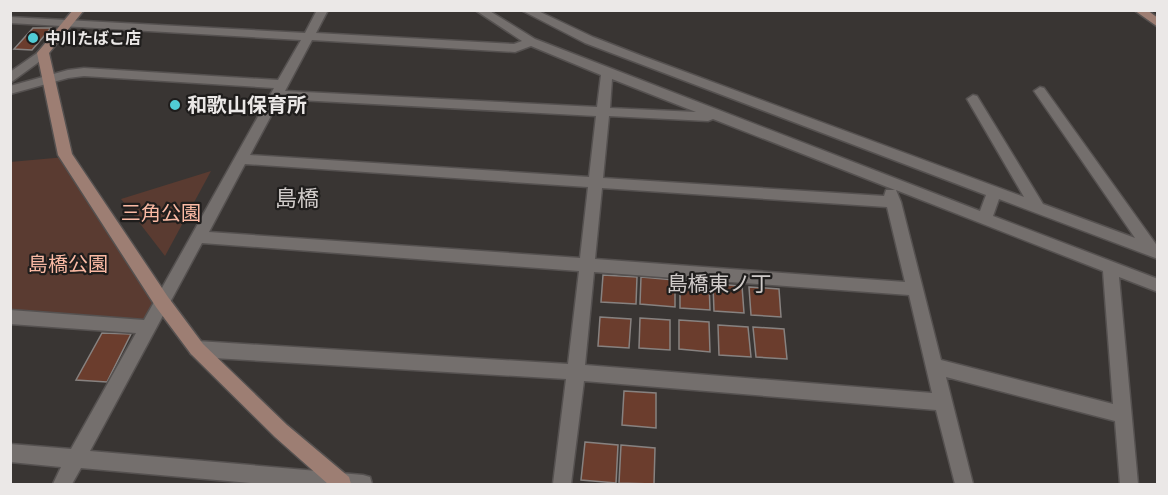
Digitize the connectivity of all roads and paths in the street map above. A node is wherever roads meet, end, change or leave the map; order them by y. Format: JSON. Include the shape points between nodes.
{"nodes":[{"id":1,"x":79,"y":10,"type":"edge"},
{"id":2,"x":323,"y":10,"type":"edge"},
{"id":3,"x":480,"y":10,"type":"edge"},
{"id":4,"x":524,"y":10,"type":"edge"},
{"id":5,"x":1139,"y":10,"type":"edge"},
{"id":6,"x":10,"y":20,"type":"edge"},
{"id":7,"x":68,"y":23,"type":"junction"},
{"id":8,"x":498,"y":23,"type":"junction"},
{"id":9,"x":1158,"y":24,"type":"edge"},
{"id":10,"x":309,"y":36,"type":"junction"},
{"id":11,"x":531,"y":42,"type":"junction"},
{"id":12,"x":43,"y":53,"type":"junction"},
{"id":13,"x":638,"y":59,"type":"junction"},
{"id":14,"x":601,"y":71,"type":"junction"},
{"id":15,"x":49,"y":79,"type":"junction"},
{"id":16,"x":11,"y":80,"type":"edge"},
{"id":17,"x":279,"y":89,"type":"junction"},
{"id":18,"x":1040,"y":91,"type":"dead end"},
{"id":19,"x":973,"y":99,"type":"dead end"},
{"id":20,"x":603,"y":113,"type":"junction"},
{"id":21,"x":720,"y":118,"type":"junction"},
{"id":22,"x":240,"y":159,"type":"junction"},
{"id":23,"x":888,"y":182,"type":"junction"},
{"id":24,"x":596,"y":183,"type":"junction"},
{"id":25,"x":994,"y":192,"type":"junction"},
{"id":26,"x":894,"y":202,"type":"junction"},
{"id":27,"x":1038,"y":208,"type":"junction"},
{"id":28,"x":985,"y":219,"type":"junction"},
{"id":29,"x":199,"y":237,"type":"junction"},
{"id":30,"x":1155,"y":252,"type":"edge"},
{"id":31,"x":588,"y":265,"type":"junction"},
{"id":32,"x":1110,"y":267,"type":"junction"},
{"id":33,"x":1158,"y":286,"type":"edge"},
{"id":34,"x":916,"y":289,"type":"junction"},
{"id":35,"x":162,"y":302,"type":"junction"},
{"id":36,"x":10,"y":317,"type":"edge"},
{"id":37,"x":147,"y":327,"type":"junction"},
{"id":38,"x":197,"y":349,"type":"junction"},
{"id":39,"x":935,"y":366,"type":"junction"},
{"id":40,"x":576,"y":372,"type":"junction"},
{"id":41,"x":943,"y":402,"type":"junction"},
{"id":42,"x":1123,"y":415,"type":"junction"},
{"id":43,"x":10,"y":453,"type":"edge"},
{"id":44,"x":76,"y":459,"type":"junction"},
{"id":45,"x":341,"y":483,"type":"edge"},
{"id":46,"x":62,"y":484,"type":"edge"},
{"id":47,"x":363,"y":484,"type":"edge"},
{"id":48,"x":562,"y":484,"type":"edge"},
{"id":49,"x":964,"y":484,"type":"edge"},
{"id":50,"x":1129,"y":484,"type":"edge"}],
"edges":[{"from":1,"to":7,"type":"street"},
{"from":2,"to":10,"type":"street"},
{"from":3,"to":8,"type":"street"},
{"from":4,"to":8,"type":"street"},
{"from":4,"to":13,"type":"street"},
{"from":5,"to":9,"type":"street"},
{"from":6,"to":7,"type":"street"},
{"from":7,"to":10,"type":"street"},
{"from":7,"to":12,"type":"street"},
{"from":8,"to":11,"type":"street"},
{"from":10,"to":11,"type":"street","via":[[515,48]]},
{"from":10,"to":17,"type":"street"},
{"from":11,"to":14,"type":"street"},
{"from":12,"to":15,"type":"street"},
{"from":12,"to":16,"type":"street"},
{"from":13,"to":14,"type":"street"},
{"from":13,"to":25,"type":"street"},
{"from":14,"to":20,"type":"street"},
{"from":14,"to":21,"type":"street"},
{"from":15,"to":16,"type":"street"},
{"from":15,"to":17,"type":"street","via":[[84,72]]},
{"from":15,"to":35,"type":"street","via":[[65,155]]},
{"from":17,"to":20,"type":"street"},
{"from":17,"to":22,"type":"street"},
{"from":18,"to":30,"type":"street"},
{"from":19,"to":27,"type":"street"},
{"from":20,"to":21,"type":"street"},
{"from":20,"to":24,"type":"street"},
{"from":21,"to":23,"type":"street"},
{"from":22,"to":24,"type":"street"},
{"from":22,"to":29,"type":"street"},
{"from":23,"to":26,"type":"street"},
{"from":23,"to":28,"type":"street"},
{"from":24,"to":26,"type":"street"},
{"from":24,"to":31,"type":"street"},
{"from":25,"to":27,"type":"street"},
{"from":25,"to":28,"type":"street"},
{"from":26,"to":34,"type":"street"},
{"from":27,"to":30,"type":"street"},
{"from":28,"to":32,"type":"street"},
{"from":29,"to":31,"type":"street"},
{"from":29,"to":35,"type":"street"},
{"from":31,"to":34,"type":"street"},
{"from":31,"to":40,"type":"street"},
{"from":32,"to":33,"type":"street"},
{"from":32,"to":42,"type":"street"},
{"from":34,"to":39,"type":"street"},
{"from":35,"to":37,"type":"street"},
{"from":35,"to":38,"type":"street"},
{"from":36,"to":37,"type":"street"},
{"from":37,"to":44,"type":"street"},
{"from":38,"to":40,"type":"street"},
{"from":38,"to":45,"type":"street"},
{"from":39,"to":41,"type":"street"},
{"from":39,"to":42,"type":"street"},
{"from":40,"to":41,"type":"street"},
{"from":40,"to":48,"type":"street"},
{"from":41,"to":49,"type":"street"},
{"from":42,"to":50,"type":"street"},
{"from":43,"to":44,"type":"street"},
{"from":44,"to":45,"type":"street"},
{"from":44,"to":46,"type":"street"},
{"from":45,"to":47,"type":"street"}]}
